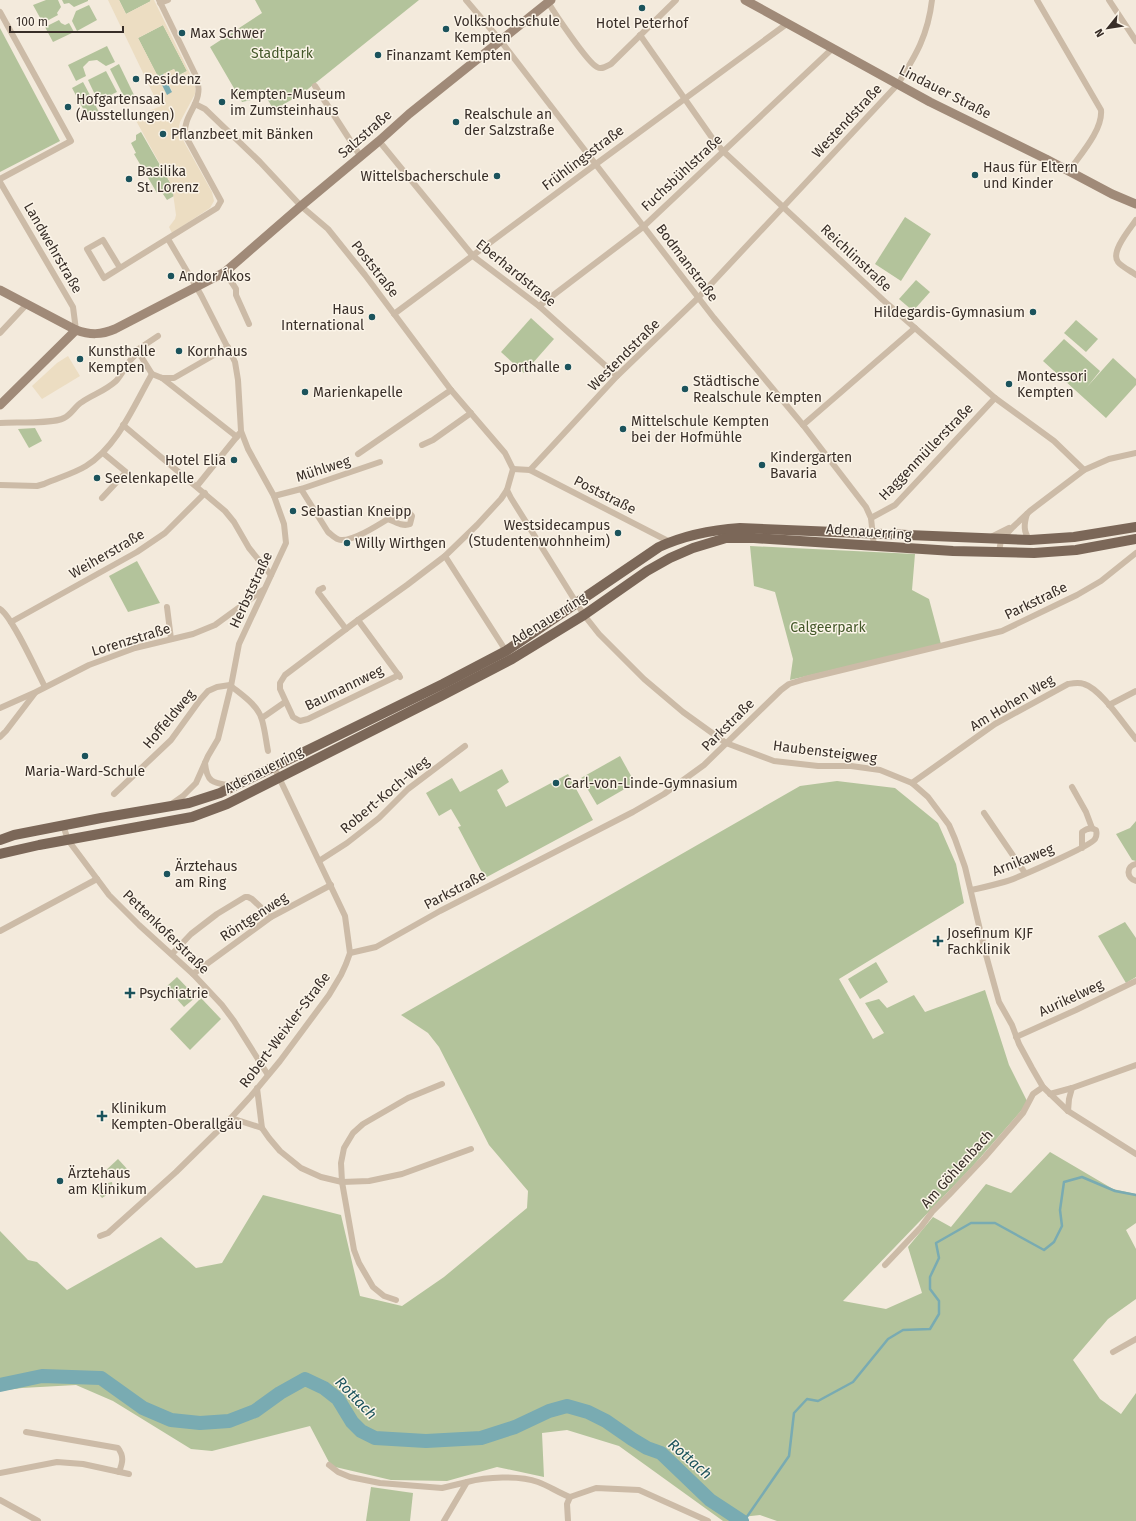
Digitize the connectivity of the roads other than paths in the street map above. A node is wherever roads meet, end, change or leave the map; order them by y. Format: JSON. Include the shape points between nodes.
{"nodes":[{"id":1,"x":168,"y":0,"type":"edge"},
{"id":2,"x":466,"y":0,"type":"edge"},
{"id":3,"x":676,"y":0,"type":"edge"},
{"id":4,"x":745,"y":0,"type":"edge"},
{"id":5,"x":932,"y":0,"type":"edge"},
{"id":6,"x":1037,"y":0,"type":"edge"},
{"id":7,"x":1109,"y":0,"type":"edge"},
{"id":8,"x":549,"y":1,"type":"edge"},
{"id":9,"x":160,"y":2,"type":"edge"},
{"id":10,"x":0,"y":12,"type":"edge"},
{"id":11,"x":788,"y":23,"type":"junction"},
{"id":12,"x":640,"y":36,"type":"junction"},
{"id":13,"x":500,"y":40,"type":"junction"},
{"id":14,"x":1136,"y":42,"type":"edge"},
{"id":15,"x":833,"y":48,"type":"junction"},
{"id":16,"x":898,"y":84,"type":"junction"},
{"id":17,"x":315,"y":86,"type":"dead end"},
{"id":18,"x":684,"y":99,"type":"junction"},
{"id":19,"x":195,"y":104,"type":"junction"},
{"id":20,"x":379,"y":141,"type":"junction"},
{"id":21,"x":723,"y":151,"type":"junction"},
{"id":22,"x":361,"y":157,"type":"junction"},
{"id":23,"x":596,"y":164,"type":"junction"},
{"id":24,"x":1069,"y":171,"type":"junction"},
{"id":25,"x":0,"y":180,"type":"edge"},
{"id":26,"x":1136,"y":204,"type":"edge"},
{"id":27,"x":301,"y":206,"type":"junction"},
{"id":28,"x":783,"y":207,"type":"junction"},
{"id":29,"x":1136,"y":220,"type":"edge"},
{"id":30,"x":644,"y":226,"type":"junction"},
{"id":31,"x":168,"y":239,"type":"junction"},
{"id":32,"x":473,"y":256,"type":"junction"},
{"id":33,"x":120,"y":268,"type":"junction"},
{"id":34,"x":225,"y":272,"type":"junction"},
{"id":35,"x":1136,"y":276,"type":"edge"},
{"id":36,"x":196,"y":288,"type":"junction"},
{"id":37,"x":0,"y":290,"type":"edge"},
{"id":38,"x":698,"y":298,"type":"junction"},
{"id":39,"x":27,"y":304,"type":"junction"},
{"id":40,"x":538,"y":306,"type":"junction"},
{"id":41,"x":394,"y":314,"type":"junction"},
{"id":42,"x":249,"y":324,"type":"dead end"},
{"id":43,"x":915,"y":328,"type":"junction"},
{"id":44,"x":76,"y":330,"type":"junction"},
{"id":45,"x":0,"y":333,"type":"edge"},
{"id":46,"x":158,"y":336,"type":"dead end"},
{"id":47,"x":228,"y":347,"type":"junction"},
{"id":48,"x":138,"y":352,"type":"junction"},
{"id":49,"x":152,"y":374,"type":"junction"},
{"id":50,"x":618,"y":376,"type":"junction"},
{"id":51,"x":162,"y":378,"type":"junction"},
{"id":52,"x":451,"y":390,"type":"junction"},
{"id":53,"x":995,"y":398,"type":"junction"},
{"id":54,"x":0,"y":404,"type":"edge"},
{"id":55,"x":471,"y":413,"type":"junction"},
{"id":56,"x":0,"y":423,"type":"edge"},
{"id":57,"x":123,"y":425,"type":"junction"},
{"id":58,"x":803,"y":425,"type":"junction"},
{"id":59,"x":241,"y":431,"type":"junction"},
{"id":60,"x":237,"y":437,"type":"junction"},
{"id":61,"x":422,"y":445,"type":"dead end"},
{"id":62,"x":103,"y":453,"type":"junction"},
{"id":63,"x":1136,"y":453,"type":"edge"},
{"id":64,"x":358,"y":454,"type":"dead end"},
{"id":65,"x":380,"y":462,"type":"dead end"},
{"id":66,"x":513,"y":469,"type":"junction"},
{"id":67,"x":530,"y":470,"type":"junction"},
{"id":68,"x":1084,"y":470,"type":"junction"},
{"id":69,"x":0,"y":484,"type":"edge"},
{"id":70,"x":197,"y":486,"type":"junction"},
{"id":71,"x":301,"y":489,"type":"junction"},
{"id":72,"x":507,"y":490,"type":"junction"},
{"id":73,"x":205,"y":493,"type":"junction"},
{"id":74,"x":274,"y":496,"type":"junction"},
{"id":75,"x":102,"y":498,"type":"dead end"},
{"id":76,"x":1027,"y":513,"type":"junction"},
{"id":77,"x":871,"y":518,"type":"junction"},
{"id":78,"x":388,"y":519,"type":"dead end"},
{"id":79,"x":1013,"y":527,"type":"junction"},
{"id":80,"x":1136,"y":527,"type":"edge"},
{"id":81,"x":874,"y":534,"type":"junction"},
{"id":82,"x":986,"y":539,"type":"junction"},
{"id":83,"x":1136,"y":539,"type":"edge"},
{"id":84,"x":1001,"y":540,"type":"junction"},
{"id":85,"x":1030,"y":540,"type":"junction"},
{"id":86,"x":670,"y":542,"type":"junction"},
{"id":87,"x":874,"y":546,"type":"junction"},
{"id":88,"x":999,"y":552,"type":"junction"},
{"id":89,"x":1136,"y":553,"type":"edge"},
{"id":90,"x":444,"y":556,"type":"junction"},
{"id":91,"x":271,"y":575,"type":"junction"},
{"id":92,"x":323,"y":588,"type":"dead end"},
{"id":93,"x":264,"y":589,"type":"junction"},
{"id":94,"x":577,"y":603,"type":"junction"},
{"id":95,"x":167,"y":607,"type":"dead end"},
{"id":96,"x":0,"y":609,"type":"edge"},
{"id":97,"x":584,"y":615,"type":"junction"},
{"id":98,"x":358,"y":620,"type":"junction"},
{"id":99,"x":11,"y":622,"type":"junction"},
{"id":100,"x":346,"y":629,"type":"junction"},
{"id":101,"x":171,"y":639,"type":"junction"},
{"id":102,"x":506,"y":651,"type":"junction"},
{"id":103,"x":231,"y":686,"type":"junction"},
{"id":104,"x":45,"y":687,"type":"junction"},
{"id":105,"x":1136,"y":691,"type":"edge"},
{"id":106,"x":36,"y":692,"type":"junction"},
{"id":107,"x":285,"y":702,"type":"junction"},
{"id":108,"x":1109,"y":705,"type":"junction"},
{"id":109,"x":0,"y":708,"type":"edge"},
{"id":110,"x":262,"y":718,"type":"junction"},
{"id":111,"x":0,"y":737,"type":"edge"},
{"id":112,"x":1136,"y":739,"type":"edge"},
{"id":113,"x":726,"y":743,"type":"junction"},
{"id":114,"x":465,"y":746,"type":"dead end"},
{"id":115,"x":268,"y":751,"type":"dead end"},
{"id":116,"x":205,"y":763,"type":"junction"},
{"id":117,"x":274,"y":767,"type":"junction"},
{"id":118,"x":279,"y":778,"type":"junction"},
{"id":119,"x":912,"y":783,"type":"junction"},
{"id":120,"x":235,"y":786,"type":"junction"},
{"id":121,"x":1072,"y":787,"type":"dead end"},
{"id":122,"x":114,"y":794,"type":"dead end"},
{"id":123,"x":168,"y":806,"type":"junction"},
{"id":124,"x":984,"y":813,"type":"dead end"},
{"id":125,"x":63,"y":826,"type":"junction"},
{"id":126,"x":1092,"y":828,"type":"junction"},
{"id":127,"x":0,"y":840,"type":"edge"},
{"id":128,"x":68,"y":840,"type":"junction"},
{"id":129,"x":1082,"y":848,"type":"junction"},
{"id":130,"x":0,"y":854,"type":"edge"},
{"id":131,"x":319,"y":861,"type":"junction"},
{"id":132,"x":1136,"y":864,"type":"edge"},
{"id":133,"x":1025,"y":874,"type":"junction"},
{"id":134,"x":97,"y":879,"type":"junction"},
{"id":135,"x":1136,"y":881,"type":"edge"},
{"id":136,"x":331,"y":885,"type":"junction"},
{"id":137,"x":971,"y":890,"type":"junction"},
{"id":138,"x":271,"y":917,"type":"junction"},
{"id":139,"x":0,"y":931,"type":"edge"},
{"id":140,"x":350,"y":953,"type":"junction"},
{"id":141,"x":172,"y":954,"type":"junction"},
{"id":142,"x":194,"y":974,"type":"junction"},
{"id":143,"x":1136,"y":981,"type":"edge"},
{"id":144,"x":1016,"y":1037,"type":"junction"},
{"id":145,"x":1136,"y":1066,"type":"edge"},
{"id":146,"x":268,"y":1075,"type":"junction"},
{"id":147,"x":442,"y":1084,"type":"dead end"},
{"id":148,"x":1043,"y":1087,"type":"junction"},
{"id":149,"x":257,"y":1088,"type":"junction"},
{"id":150,"x":1072,"y":1088,"type":"junction"},
{"id":151,"x":1050,"y":1094,"type":"junction"},
{"id":152,"x":1068,"y":1111,"type":"junction"},
{"id":153,"x":231,"y":1118,"type":"junction"},
{"id":154,"x":262,"y":1128,"type":"junction"},
{"id":155,"x":471,"y":1149,"type":"dead end"},
{"id":156,"x":1136,"y":1154,"type":"edge"},
{"id":157,"x":342,"y":1182,"type":"junction"},
{"id":158,"x":100,"y":1236,"type":"dead end"},
{"id":159,"x":885,"y":1265,"type":"dead end"},
{"id":160,"x":396,"y":1300,"type":"dead end"},
{"id":161,"x":1136,"y":1339,"type":"edge"},
{"id":162,"x":1113,"y":1352,"type":"dead end"},
{"id":163,"x":26,"y":1432,"type":"dead end"},
{"id":164,"x":329,"y":1465,"type":"dead end"},
{"id":165,"x":119,"y":1472,"type":"junction"},
{"id":166,"x":0,"y":1473,"type":"edge"},
{"id":167,"x":129,"y":1474,"type":"dead end"},
{"id":168,"x":467,"y":1482,"type":"junction"},
{"id":169,"x":570,"y":1497,"type":"junction"},
{"id":170,"x":0,"y":1500,"type":"edge"},
{"id":171,"x":38,"y":1521,"type":"edge"},
{"id":172,"x":444,"y":1521,"type":"edge"},
{"id":173,"x":568,"y":1521,"type":"edge"},
{"id":174,"x":708,"y":1521,"type":"edge"}],
"edges":[{"from":1,"to":9,"type":"street"},
{"from":2,"to":13,"type":"street","name":"Bodmanstraße"},
{"from":3,"to":12,"type":"street"},
{"from":4,"to":11,"type":"street","name":"Lindauer Straße"},
{"from":5,"to":16,"type":"street","name":"Westendstraße","via":[[930,17],[919,49]]},
{"from":6,"to":24,"type":"street","via":[[1101,110],[1101,122]]},
{"from":7,"to":14,"type":"street"},
{"from":8,"to":12,"type":"street","via":[[597,67],[605,68],[611,64]]},
{"from":8,"to":13,"type":"street","name":"Salzstraße"},
{"from":9,"to":19,"type":"street","via":[[198,81],[200,91]]},
{"from":10,"to":25,"type":"street","via":[[71,141]]},
{"from":11,"to":15,"type":"street","name":"Lindauer Straße"},
{"from":11,"to":18,"type":"street","name":"Frühlingsstraße"},
{"from":12,"to":18,"type":"street","name":"Reichlinstraße"},
{"from":13,"to":20,"type":"street","name":"Salzstraße"},
{"from":13,"to":23,"type":"street","name":"Bodmanstraße"},
{"from":15,"to":16,"type":"street","name":"Lindauer Straße"},
{"from":15,"to":21,"type":"street","name":"Fuchsbühlstraße"},
{"from":16,"to":24,"type":"street","name":"Lindauer Straße"},
{"from":16,"to":28,"type":"street","name":"Westendstraße"},
{"from":17,"to":22,"type":"street"},
{"from":18,"to":21,"type":"street","name":"Reichlinstraße"},
{"from":18,"to":23,"type":"street","name":"Frühlingsstraße"},
{"from":19,"to":27,"type":"street","name":"Poststraße","via":[[206,109]]},
{"from":19,"to":31,"type":"street","via":[[185,127],[185,135],[221,201],[217,208]]},
{"from":20,"to":22,"type":"street","name":"Salzstraße"},
{"from":20,"to":32,"type":"street","name":"Eberhardstraße"},
{"from":21,"to":28,"type":"street","name":"Reichlinstraße"},
{"from":21,"to":30,"type":"street","name":"Fuchsbühlstraße"},
{"from":22,"to":27,"type":"street","name":"Salzstraße"},
{"from":23,"to":30,"type":"street","name":"Bodmanstraße"},
{"from":23,"to":32,"type":"street","name":"Frühlingsstraße"},
{"from":24,"to":26,"type":"street","name":"Lindauer Straße"},
{"from":25,"to":44,"type":"street","name":"Landwehrstraße","via":[[73,307]]},
{"from":27,"to":34,"type":"street","name":"Salzstraße"},
{"from":27,"to":41,"type":"street","name":"Poststraße","via":[[328,229]]},
{"from":28,"to":38,"type":"street","name":"Westendstraße"},
{"from":28,"to":43,"type":"street","name":"Reichlinstraße"},
{"from":29,"to":35,"type":"street","via":[[1115,256],[1118,262]]},
{"from":30,"to":38,"type":"street","name":"Bodmanstraße"},
{"from":30,"to":40,"type":"street","name":"Fuchsbühlstraße"},
{"from":31,"to":33,"type":"street"},
{"from":31,"to":36,"type":"street","name":"Herbststraße"},
{"from":32,"to":40,"type":"street","name":"Eberhardstraße"},
{"from":32,"to":41,"type":"street","name":"Frühlingsstraße"},
{"from":33,"to":33,"type":"street","via":[[103,240],[87,249],[104,278]]},
{"from":34,"to":36,"type":"street","name":"Salzstraße"},
{"from":34,"to":42,"type":"street","via":[[236,289],[236,295]]},
{"from":36,"to":44,"type":"street","name":"Salzstraße","via":[[108,332],[88,334]]},
{"from":36,"to":47,"type":"street","name":"Herbststraße"},
{"from":37,"to":39,"type":"street","name":"Salzstraße"},
{"from":38,"to":50,"type":"street","name":"Westendstraße"},
{"from":38,"to":58,"type":"street","name":"Bodmanstraße"},
{"from":39,"to":44,"type":"street","name":"Salzstraße"},
{"from":39,"to":45,"type":"street"},
{"from":40,"to":50,"type":"street","name":"Eberhardstraße"},
{"from":41,"to":52,"type":"street","name":"Poststraße"},
{"from":43,"to":53,"type":"street","name":"Reichlinstraße"},
{"from":43,"to":58,"type":"street"},
{"from":44,"to":54,"type":"street"},
{"from":46,"to":48,"type":"street","via":[[137,350]]},
{"from":47,"to":51,"type":"street","via":[[174,378]]},
{"from":47,"to":59,"type":"street","name":"Herbststraße","via":[[237,368]]},
{"from":48,"to":49,"type":"street"},
{"from":48,"to":56,"type":"street","via":[[117,379],[105,390],[81,402],[71,414],[59,420]]},
{"from":49,"to":51,"type":"street"},
{"from":49,"to":57,"type":"street"},
{"from":50,"to":67,"type":"street","name":"Westendstraße"},
{"from":51,"to":60,"type":"street"},
{"from":52,"to":55,"type":"street","name":"Poststraße"},
{"from":52,"to":64,"type":"street"},
{"from":53,"to":68,"type":"street","name":"Reichlinstraße","via":[[1054,441]]},
{"from":53,"to":77,"type":"street","name":"Haggenmüllerstraße","via":[[895,505]]},
{"from":55,"to":61,"type":"street"},
{"from":55,"to":66,"type":"street","name":"Poststraße","via":[[505,453]]},
{"from":57,"to":62,"type":"street"},
{"from":57,"to":70,"type":"street"},
{"from":58,"to":77,"type":"street","name":"Bodmanstraße","via":[[866,507]]},
{"from":59,"to":60,"type":"street"},
{"from":59,"to":74,"type":"street","name":"Herbststraße"},
{"from":60,"to":70,"type":"street"},
{"from":62,"to":69,"type":"street","via":[[85,467],[44,484]]},
{"from":62,"to":75,"type":"street","via":[[126,472]]},
{"from":63,"to":68,"type":"street","via":[[1109,459]]},
{"from":65,"to":71,"type":"street","name":"Mühlweg"},
{"from":66,"to":67,"type":"street"},
{"from":66,"to":72,"type":"street"},
{"from":67,"to":86,"type":"street","name":"Poststraße"},
{"from":68,"to":76,"type":"street"},
{"from":70,"to":73,"type":"street"},
{"from":71,"to":74,"type":"street","name":"Mühlweg"},
{"from":71,"to":78,"type":"street","via":[[334,538],[355,538]]},
{"from":72,"to":90,"type":"street","via":[[477,525]]},
{"from":72,"to":94,"type":"street","name":"Haubensteigweg"},
{"from":73,"to":91,"type":"street","via":[[234,522],[249,548]]},
{"from":73,"to":99,"type":"street","name":"Weiherstraße","via":[[165,533],[137,552]]},
{"from":74,"to":91,"type":"street","name":"Herbststraße","via":[[284,524],[286,543]]},
{"from":76,"to":79,"type":"street"},
{"from":76,"to":85,"type":"street","via":[[1024,525]]},
{"from":77,"to":81,"type":"street","name":"Bodmanstraße"},
{"from":79,"to":82,"type":"street"},
{"from":79,"to":84,"type":"street"},
{"from":80,"to":85,"type":"main road","name":"Adenauerring","via":[[1074,537]]},
{"from":81,"to":82,"type":"main road","name":"Adenauerring"},
{"from":81,"to":86,"type":"main road","name":"Adenauerring","via":[[734,529],[698,533]]},
{"from":81,"to":87,"type":"street","name":"Bodmanstraße"},
{"from":82,"to":84,"type":"main road","name":"Adenauerring"},
{"from":83,"to":88,"type":"main road","name":"Adenauerring","via":[[1076,550]]},
{"from":84,"to":85,"type":"main road","name":"Adenauerring"},
{"from":84,"to":88,"type":"street"},
{"from":86,"to":94,"type":"main road","name":"Adenauerring","via":[[643,557]]},
{"from":87,"to":88,"type":"main road","name":"Adenauerring"},
{"from":87,"to":97,"type":"main road","name":"Adenauerring","via":[[726,538],[670,558]]},
{"from":89,"to":113,"type":"street","name":"Parkstraße","via":[[1101,581],[1077,595],[1002,631],[789,684]]},
{"from":90,"to":98,"type":"street"},
{"from":90,"to":102,"type":"street"},
{"from":91,"to":93,"type":"street","name":"Herbststraße"},
{"from":92,"to":100,"type":"street","via":[[318,592]]},
{"from":93,"to":101,"type":"street","name":"Lorenzstraße","via":[[216,625]]},
{"from":93,"to":103,"type":"street","name":"Herbststraße","via":[[239,644]]},
{"from":94,"to":97,"type":"street","name":"Haubensteigweg"},
{"from":94,"to":102,"type":"main road","name":"Adenauerring"},
{"from":95,"to":101,"type":"street"},
{"from":96,"to":99,"type":"street"},
{"from":97,"to":113,"type":"street","name":"Haubensteigweg","via":[[599,634],[644,679],[683,712]]},
{"from":97,"to":118,"type":"main road","name":"Adenauerring","via":[[512,659]]},
{"from":98,"to":100,"type":"street"},
{"from":98,"to":107,"type":"street","name":"Baumannweg","via":[[399,676],[300,721],[293,717]]},
{"from":99,"to":104,"type":"street"},
{"from":100,"to":107,"type":"street","via":[[285,675],[280,682]]},
{"from":101,"to":104,"type":"street","name":"Lorenzstraße","via":[[135,648],[90,665]]},
{"from":102,"to":117,"type":"main road","name":"Adenauerring"},
{"from":103,"to":110,"type":"street","via":[[249,700]]},
{"from":103,"to":116,"type":"street","name":"Herbststraße","via":[[218,739]]},
{"from":103,"to":122,"type":"street","name":"Hoffeldweg","via":[[208,691],[171,740]]},
{"from":104,"to":106,"type":"street","name":"Lorenzstraße"},
{"from":105,"to":108,"type":"street"},
{"from":106,"to":109,"type":"street","name":"Lorenzstraße"},
{"from":106,"to":111,"type":"street"},
{"from":107,"to":110,"type":"street"},
{"from":108,"to":112,"type":"street","name":"Am Hohen Weg"},
{"from":108,"to":119,"type":"street","name":"Am Hohen Weg","via":[[1092,687],[1075,682],[1068,684],[995,724]]},
{"from":110,"to":115,"type":"street"},
{"from":113,"to":119,"type":"street","name":"Haubensteigweg","via":[[774,761],[880,770]]},
{"from":113,"to":140,"type":"street","name":"Parkstraße","via":[[704,765],[664,794],[633,812],[440,911],[376,948]]},
{"from":114,"to":131,"type":"street","name":"Robert-Koch-Weg","via":[[408,788],[380,818]]},
{"from":116,"to":120,"type":"street","via":[[206,773],[213,783]]},
{"from":116,"to":123,"type":"street","name":"Herbststraße","via":[[196,782],[184,796]]},
{"from":117,"to":118,"type":"street","name":"Robert-Weixler-Straße"},
{"from":117,"to":120,"type":"main road","name":"Adenauerring"},
{"from":118,"to":128,"type":"main road","name":"Adenauerring","via":[[227,804],[192,817]]},
{"from":118,"to":131,"type":"street","name":"Robert-Weixler-Straße"},
{"from":119,"to":137,"type":"street","name":"Haubensteigweg","via":[[928,797],[949,825]]},
{"from":120,"to":123,"type":"main road","name":"Adenauerring","via":[[189,803]]},
{"from":121,"to":126,"type":"street","name":"Arnikaweg"},
{"from":123,"to":125,"type":"main road","name":"Adenauerring"},
{"from":124,"to":133,"type":"street"},
{"from":125,"to":127,"type":"main road","name":"Adenauerring"},
{"from":125,"to":128,"type":"street","name":"Pettenkoferstraße"},
{"from":126,"to":129,"type":"street","via":[[1082,832]]},
{"from":126,"to":129,"type":"street","name":"Arnikaweg","via":[[1097,834],[1095,840]]},
{"from":128,"to":130,"type":"main road","name":"Adenauerring"},
{"from":128,"to":134,"type":"street","name":"Pettenkoferstraße"},
{"from":129,"to":133,"type":"street","name":"Arnikaweg"},
{"from":131,"to":136,"type":"street","name":"Robert-Weixler-Straße"},
{"from":132,"to":135,"type":"street","via":[[1132,865],[1128,872],[1129,877]]},
{"from":133,"to":137,"type":"street","name":"Arnikaweg"},
{"from":134,"to":139,"type":"street"},
{"from":134,"to":141,"type":"street","name":"Pettenkoferstraße","via":[[134,921]]},
{"from":136,"to":138,"type":"street","name":"Röntgenweg"},
{"from":136,"to":140,"type":"street","name":"Robert-Weixler-Straße","via":[[346,916]]},
{"from":137,"to":144,"type":"street","name":"Haubensteigweg","via":[[999,1002]]},
{"from":138,"to":141,"type":"street","via":[[252,899],[245,897],[191,934]]},
{"from":138,"to":142,"type":"street","name":"Röntgenweg"},
{"from":140,"to":146,"type":"street","name":"Robert-Weixler-Straße","via":[[329,996]]},
{"from":141,"to":142,"type":"street","name":"Pettenkoferstraße"},
{"from":142,"to":146,"type":"street","name":"Pettenkoferstraße","via":[[234,1021]]},
{"from":143,"to":144,"type":"street","name":"Aurikelweg"},
{"from":144,"to":148,"type":"street","name":"Haubensteigweg"},
{"from":145,"to":150,"type":"street"},
{"from":146,"to":149,"type":"street","name":"Robert-Weixler-Straße"},
{"from":147,"to":157,"type":"street","via":[[391,1107],[353,1133],[344,1148],[341,1163]]},
{"from":148,"to":151,"type":"street","name":"Haubensteigweg"},
{"from":148,"to":159,"type":"street","name":"Am Göhlenbach","via":[[1033,1094],[1023,1113],[985,1157]]},
{"from":149,"to":153,"type":"street","name":"Robert-Weixler-Straße"},
{"from":149,"to":154,"type":"street"},
{"from":150,"to":151,"type":"street"},
{"from":150,"to":152,"type":"street"},
{"from":151,"to":152,"type":"street","name":"Haubensteigweg"},
{"from":152,"to":156,"type":"street","name":"Haubensteigweg"},
{"from":153,"to":154,"type":"street"},
{"from":153,"to":158,"type":"street","name":"Robert-Weixler-Straße","via":[[176,1172],[108,1233]]},
{"from":154,"to":157,"type":"street","via":[[280,1151],[301,1168],[321,1177]]},
{"from":155,"to":157,"type":"street","via":[[402,1174],[369,1181]]},
{"from":157,"to":160,"type":"street","via":[[359,1263],[373,1287],[384,1296]]},
{"from":161,"to":162,"type":"street"},
{"from":163,"to":165,"type":"street","via":[[118,1448],[123,1455]]},
{"from":164,"to":168,"type":"street","via":[[350,1477],[380,1484],[442,1488]]},
{"from":165,"to":166,"type":"street","via":[[82,1464],[57,1462]]},
{"from":165,"to":167,"type":"street"},
{"from":168,"to":169,"type":"street","via":[[483,1478],[536,1481]]},
{"from":168,"to":172,"type":"street"},
{"from":169,"to":173,"type":"street","via":[[567,1504]]},
{"from":169,"to":174,"type":"street","via":[[596,1488],[639,1490]]},
{"from":170,"to":171,"type":"street"}]}
